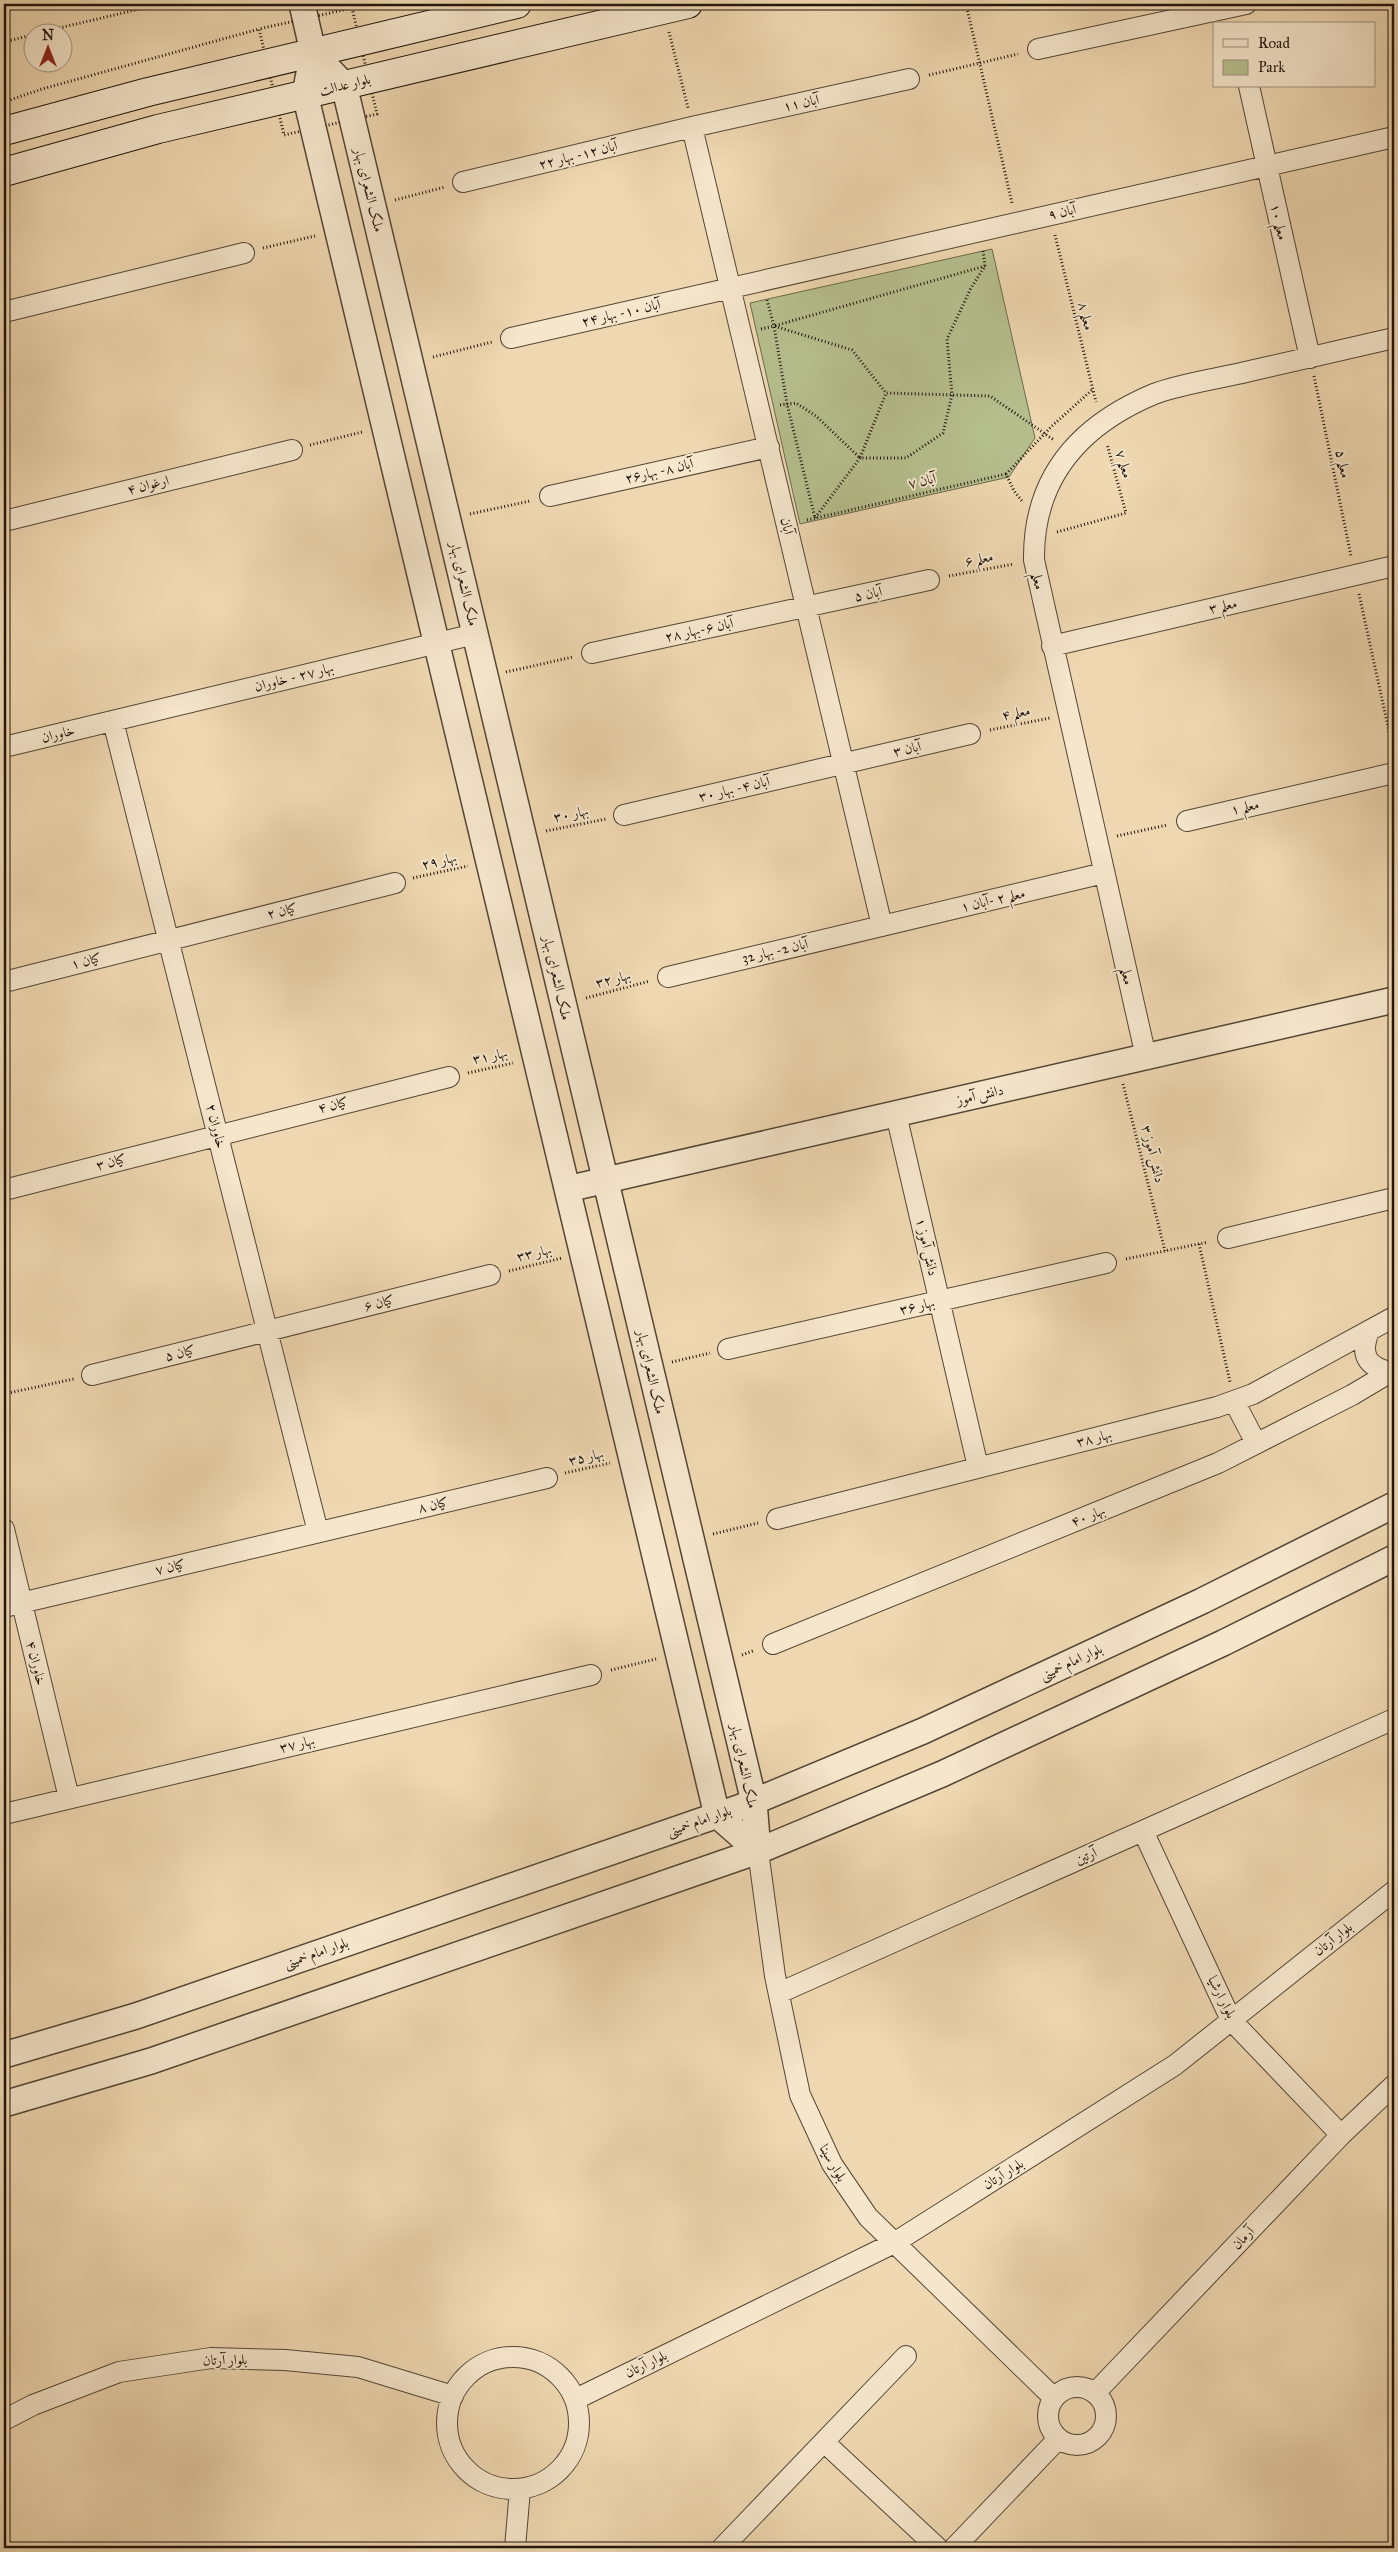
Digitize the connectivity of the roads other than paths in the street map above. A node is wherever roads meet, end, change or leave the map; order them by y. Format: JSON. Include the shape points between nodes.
{"nodes":[{"id":1,"x":302,"y":4,"type":"edge"},
{"id":2,"x":517,"y":4,"type":"edge"},
{"id":3,"x":676,"y":7,"type":"edge"},
{"id":4,"x":1237,"y":12,"type":"edge"},
{"id":5,"x":1038,"y":50,"type":"road end"},
{"id":6,"x":313,"y":52,"type":"junction"},
{"id":7,"x":909,"y":79,"type":"road end"},
{"id":8,"x":344,"y":85,"type":"junction"},
{"id":9,"x":1249,"y":88,"type":"edge"},
{"id":10,"x":305,"y":94,"type":"junction"},
{"id":11,"x":692,"y":127,"type":"junction"},
{"id":12,"x":4,"y":131,"type":"edge"},
{"id":13,"x":1394,"y":137,"type":"edge"},
{"id":14,"x":1267,"y":166,"type":"junction"},
{"id":15,"x":4,"y":172,"type":"edge"},
{"id":16,"x":463,"y":182,"type":"road end"},
{"id":17,"x":244,"y":253,"type":"road end"},
{"id":18,"x":730,"y":288,"type":"junction"},
{"id":19,"x":4,"y":312,"type":"edge"},
{"id":20,"x":511,"y":338,"type":"road end"},
{"id":21,"x":1394,"y":338,"type":"edge"},
{"id":22,"x":1310,"y":358,"type":"junction"},
{"id":23,"x":769,"y":447,"type":"junction"},
{"id":24,"x":292,"y":450,"type":"road end"},
{"id":25,"x":550,"y":496,"type":"road end"},
{"id":26,"x":4,"y":521,"type":"edge"},
{"id":27,"x":1394,"y":566,"type":"edge"},
{"id":28,"x":929,"y":580,"type":"road end"},
{"id":29,"x":807,"y":607,"type":"junction"},
{"id":30,"x":475,"y":634,"type":"junction"},
{"id":31,"x":437,"y":643,"type":"junction"},
{"id":32,"x":1052,"y":646,"type":"junction"},
{"id":33,"x":592,"y":653,"type":"road end"},
{"id":34,"x":113,"y":721,"type":"junction"},
{"id":35,"x":970,"y":734,"type":"road end"},
{"id":36,"x":4,"y":747,"type":"edge"},
{"id":37,"x":844,"y":764,"type":"junction"},
{"id":38,"x":1394,"y":773,"type":"edge"},
{"id":39,"x":624,"y":815,"type":"road end"},
{"id":40,"x":1186,"y":821,"type":"road end"},
{"id":41,"x":1104,"y":873,"type":"junction"},
{"id":42,"x":395,"y":882,"type":"road end"},
{"id":43,"x":882,"y":926,"type":"junction"},
{"id":44,"x":169,"y":940,"type":"junction"},
{"id":45,"x":668,"y":977,"type":"road end"},
{"id":46,"x":4,"y":982,"type":"edge"},
{"id":47,"x":1394,"y":1000,"type":"edge"},
{"id":48,"x":1146,"y":1057,"type":"junction"},
{"id":49,"x":449,"y":1077,"type":"road end"},
{"id":50,"x":896,"y":1114,"type":"junction"},
{"id":51,"x":218,"y":1134,"type":"junction"},
{"id":52,"x":605,"y":1180,"type":"junction"},
{"id":53,"x":4,"y":1190,"type":"edge"},
{"id":54,"x":567,"y":1190,"type":"junction"},
{"id":55,"x":1394,"y":1198,"type":"edge"},
{"id":56,"x":1228,"y":1238,"type":"road end"},
{"id":57,"x":1106,"y":1263,"type":"road end"},
{"id":58,"x":490,"y":1275,"type":"road end"},
{"id":59,"x":940,"y":1301,"type":"junction"},
{"id":60,"x":1394,"y":1317,"type":"edge"},
{"id":61,"x":268,"y":1331,"type":"junction"},
{"id":62,"x":1369,"y":1331,"type":"junction"},
{"id":63,"x":728,"y":1350,"type":"road end"},
{"id":64,"x":1393,"y":1371,"type":"edge"},
{"id":65,"x":92,"y":1375,"type":"road end"},
{"id":66,"x":1234,"y":1401,"type":"junction"},
{"id":67,"x":1256,"y":1443,"type":"junction"},
{"id":68,"x":978,"y":1467,"type":"junction"},
{"id":69,"x":547,"y":1478,"type":"road end"},
{"id":70,"x":1394,"y":1505,"type":"edge"},
{"id":71,"x":777,"y":1519,"type":"road end"},
{"id":72,"x":4,"y":1529,"type":"edge"},
{"id":73,"x":318,"y":1532,"type":"junction"},
{"id":74,"x":1394,"y":1558,"type":"edge"},
{"id":75,"x":13,"y":1604,"type":"edge"},
{"id":76,"x":773,"y":1644,"type":"road end"},
{"id":77,"x":591,"y":1674,"type":"road end"},
{"id":78,"x":1394,"y":1719,"type":"edge"},
{"id":79,"x":69,"y":1798,"type":"junction"},
{"id":80,"x":754,"y":1802,"type":"junction"},
{"id":81,"x":4,"y":1814,"type":"edge"},
{"id":82,"x":717,"y":1815,"type":"junction"},
{"id":83,"x":1143,"y":1831,"type":"junction"},
{"id":84,"x":758,"y":1851,"type":"junction"},
{"id":85,"x":1394,"y":1891,"type":"edge"},
{"id":86,"x":778,"y":1993,"type":"junction"},
{"id":87,"x":1231,"y":2020,"type":"junction"},
{"id":88,"x":4,"y":2055,"type":"edge"},
{"id":89,"x":1394,"y":2085,"type":"edge"},
{"id":90,"x":4,"y":2104,"type":"edge"},
{"id":91,"x":1341,"y":2135,"type":"junction"},
{"id":92,"x":894,"y":2243,"type":"junction"},
{"id":93,"x":906,"y":2356,"type":"dead end"},
{"id":94,"x":1095,"y":2393,"type":"junction"},
{"id":95,"x":452,"y":2396,"type":"junction"},
{"id":96,"x":1054,"y":2398,"type":"junction"},
{"id":97,"x":576,"y":2399,"type":"junction"},
{"id":98,"x":4,"y":2420,"type":"edge"},
{"id":99,"x":1058,"y":2439,"type":"junction"},
{"id":100,"x":824,"y":2442,"type":"junction"},
{"id":101,"x":520,"y":2489,"type":"junction"},
{"id":102,"x":515,"y":2548,"type":"edge"},
{"id":103,"x":722,"y":2548,"type":"edge"},
{"id":104,"x":938,"y":2548,"type":"edge"},
{"id":105,"x":954,"y":2548,"type":"edge"}],
"edges":[{"from":1,"to":6,"type":"street"},
{"from":2,"to":6,"type":"main road"},
{"from":3,"to":8,"type":"main road","name":"بلوار عدالت"},
{"from":4,"to":5,"type":"street"},
{"from":6,"to":8,"type":"street","name":"ملک الشعرای بهار"},
{"from":6,"to":10,"type":"street"},
{"from":6,"to":12,"type":"main road"},
{"from":7,"to":11,"type":"street","name":"آبان ۱۱"},
{"from":8,"to":10,"type":"main road","name":"بلوار عدالت"},
{"from":8,"to":30,"type":"street","name":"ملک الشعرای بهار"},
{"from":9,"to":14,"type":"street","name":"معلم ۱۰"},
{"from":10,"to":15,"type":"main road","name":"بلوار عدالت","via":[[158,129]]},
{"from":10,"to":31,"type":"street"},
{"from":11,"to":16,"type":"street","name":"آبان ۱۲- بهار ۲۲"},
{"from":11,"to":18,"type":"street","name":"آبان"},
{"from":13,"to":14,"type":"street","name":"آبان ۹"},
{"from":14,"to":18,"type":"street","name":"آبان ۹"},
{"from":14,"to":22,"type":"street","name":"معلم ۱۰"},
{"from":17,"to":19,"type":"street"},
{"from":18,"to":20,"type":"street","name":"آبان ۱۰- بهار ۲۴"},
{"from":18,"to":23,"type":"street","name":"آبان"},
{"from":21,"to":22,"type":"street","name":"معلم"},
{"from":22,"to":32,"type":"street","name":"معلم","via":[[1155,394],[1100,421],[1071,452],[1056,469],[1039,505],[1035,530],[1034,560]]},
{"from":23,"to":25,"type":"street","name":"۲۶آبان ۸- بهار"},
{"from":23,"to":29,"type":"street","name":"آبان"},
{"from":24,"to":26,"type":"street","name":"ارغوان ۴"},
{"from":27,"to":32,"type":"street","name":"معلم ۳"},
{"from":28,"to":29,"type":"street","name":"آبان ۵"},
{"from":29,"to":33,"type":"street","name":"آبان ۶-بهار ۲۸"},
{"from":29,"to":37,"type":"street","name":"آبان"},
{"from":30,"to":31,"type":"street","name":"بهار ۲۷ - خاوران"},
{"from":30,"to":52,"type":"street","name":"ملک الشعرای بهار"},
{"from":31,"to":34,"type":"street","name":"بهار ۲۷ - خاوران"},
{"from":31,"to":54,"type":"street"},
{"from":32,"to":41,"type":"street","name":"معلم"},
{"from":34,"to":36,"type":"street","name":"خاوران"},
{"from":34,"to":44,"type":"street","name":"خاوران ۲"},
{"from":35,"to":37,"type":"street","name":"آبان ۳"},
{"from":37,"to":39,"type":"street","name":"آبان ۴- بهار ۳۰"},
{"from":37,"to":43,"type":"street","name":"آبان"},
{"from":38,"to":40,"type":"street","name":"معلم ۱"},
{"from":41,"to":43,"type":"street","name":"معلم ۲ -آبان ۱"},
{"from":41,"to":48,"type":"street","name":"معلم"},
{"from":42,"to":44,"type":"street","name":"کیان ۲"},
{"from":43,"to":45,"type":"street","name":"آبان 2- بهار 32"},
{"from":44,"to":46,"type":"street","name":"کیان ۱"},
{"from":44,"to":51,"type":"street","name":"خاوران ۲"},
{"from":47,"to":48,"type":"street","name":"دانش آموز"},
{"from":48,"to":50,"type":"street","name":"دانش آموز"},
{"from":49,"to":51,"type":"street","name":"کیان ۴"},
{"from":50,"to":52,"type":"street","name":"دانش آموز"},
{"from":50,"to":59,"type":"street","name":"دانش آموز ۱"},
{"from":51,"to":53,"type":"street","name":"کیان ۳"},
{"from":51,"to":61,"type":"street","name":"خاوران ۲"},
{"from":52,"to":54,"type":"street","name":"دانش آموز"},
{"from":52,"to":80,"type":"street","name":"ملک الشعرای بهار"},
{"from":54,"to":82,"type":"street"},
{"from":55,"to":56,"type":"street"},
{"from":57,"to":59,"type":"street","name":"بهار ۳۶"},
{"from":58,"to":61,"type":"street","name":"کیان ۶"},
{"from":59,"to":63,"type":"street","name":"بهار ۳۶"},
{"from":59,"to":68,"type":"street","name":"دانش آموز ۱"},
{"from":60,"to":62,"type":"street","name":"بهار ۳۸"},
{"from":61,"to":65,"type":"street","name":"کیان ۵"},
{"from":61,"to":73,"type":"street","name":"خاوران ۲"},
{"from":62,"to":64,"type":"street","via":[[1364,1344],[1367,1358],[1377,1369]]},
{"from":62,"to":66,"type":"street","name":"بهار ۳۸","via":[[1253,1394]]},
{"from":64,"to":67,"type":"street","name":"بهار ۴۰"},
{"from":66,"to":67,"type":"street"},
{"from":66,"to":68,"type":"street","name":"بهار ۳۸"},
{"from":67,"to":76,"type":"street","name":"بهار ۴۰","via":[[1218,1463]]},
{"from":68,"to":71,"type":"street","name":"بهار ۳۸"},
{"from":69,"to":73,"type":"street","name":"کیان ۸"},
{"from":70,"to":80,"type":"street","name":"بلوار امام خمینی","via":[[1202,1601],[932,1727]]},
{"from":72,"to":75,"type":"street","name":"خاوران ۴"},
{"from":73,"to":75,"type":"street","name":"کیان ۷"},
{"from":74,"to":84,"type":"street","via":[[1222,1643],[942,1774]]},
{"from":75,"to":79,"type":"street","name":"خاوران ۴"},
{"from":77,"to":79,"type":"street","name":"بهار ۳۷"},
{"from":78,"to":83,"type":"street","name":"آرتین"},
{"from":79,"to":81,"type":"street","name":"بهار ۳۷"},
{"from":80,"to":82,"type":"street","name":"بلوار امام خمینی"},
{"from":80,"to":84,"type":"street","name":"ملک الشعرای بهار"},
{"from":82,"to":84,"type":"street"},
{"from":82,"to":88,"type":"street","name":"بلوار امام خمینی","via":[[136,2016]]},
{"from":83,"to":86,"type":"street","name":"آرتین"},
{"from":83,"to":87,"type":"street","name":"بلوار ارشیا"},
{"from":84,"to":86,"type":"street","name":"بلوار سینا"},
{"from":84,"to":90,"type":"street","via":[[151,2061]]},
{"from":85,"to":87,"type":"street","name":"بلوار آرتان"},
{"from":86,"to":92,"type":"street","name":"بلوار سینا","via":[[800,2095],[828,2156],[868,2217]]},
{"from":87,"to":91,"type":"street","name":"بلوار ارشیا"},
{"from":87,"to":92,"type":"street","name":"بلوار آرتان","via":[[1174,2064]]},
{"from":89,"to":91,"type":"street","name":"آرمان"},
{"from":91,"to":94,"type":"street","name":"آرمان"},
{"from":92,"to":96,"type":"street","name":"بلوار سینا"},
{"from":92,"to":97,"type":"street","name":"بلوار آرتان"},
{"from":93,"to":100,"type":"street"},
{"from":94,"to":96,"type":"street","via":[[1074,2387]]},
{"from":94,"to":99,"type":"street","via":[[1106,2413],[1100,2435],[1080,2446]]},
{"from":95,"to":97,"type":"street","via":[[474,2369],[506,2357],[524,2357],[556,2371]]},
{"from":95,"to":98,"type":"street","name":"بلوار آرتان","via":[[358,2367],[285,2360],[211,2358],[119,2372],[33,2404]]},
{"from":95,"to":101,"type":"street","via":[[447,2430],[451,2447],[460,2462],[486,2484]]},
{"from":96,"to":99,"type":"street","via":[[1047,2419]]},
{"from":97,"to":101,"type":"street","via":[[579,2433],[566,2465],[537,2485]]},
{"from":99,"to":105,"type":"street"},
{"from":100,"to":103,"type":"street"},
{"from":100,"to":104,"type":"street"},
{"from":101,"to":102,"type":"street"}]}
